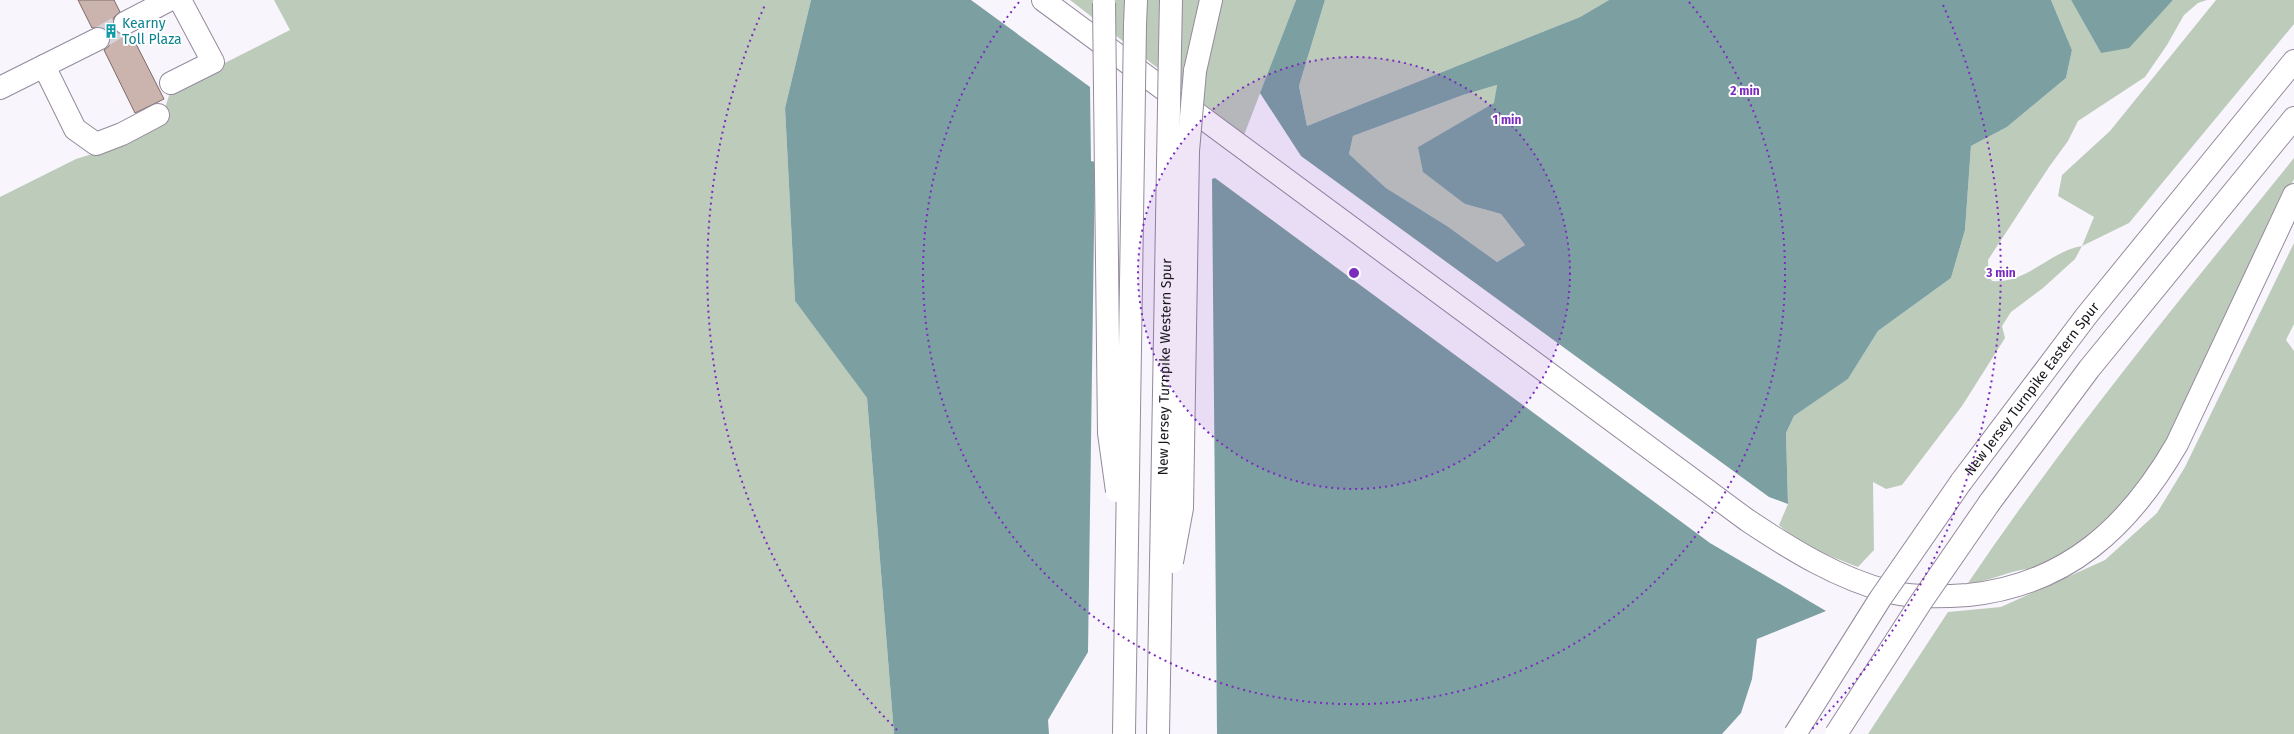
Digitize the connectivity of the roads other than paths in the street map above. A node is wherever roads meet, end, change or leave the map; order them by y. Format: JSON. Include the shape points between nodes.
{"nodes":[{"id":1,"x":169,"y":0,"type":"edge"},
{"id":2,"x":180,"y":0,"type":"edge"},
{"id":3,"x":1043,"y":0,"type":"edge"},
{"id":4,"x":1136,"y":0,"type":"edge"},
{"id":5,"x":1171,"y":0,"type":"edge"},
{"id":6,"x":1211,"y":0,"type":"edge"},
{"id":7,"x":1104,"y":1,"type":"edge"},
{"id":8,"x":125,"y":23,"type":"tunnel mouth"},
{"id":9,"x":98,"y":39,"type":"tunnel mouth"},
{"id":10,"x":2294,"y":61,"type":"edge"},
{"id":11,"x":44,"y":66,"type":"junction"},
{"id":12,"x":171,"y":83,"type":"dead end"},
{"id":13,"x":0,"y":88,"type":"edge"},
{"id":14,"x":158,"y":115,"type":"dead end"},
{"id":15,"x":2294,"y":118,"type":"edge"},
{"id":16,"x":2294,"y":195,"type":"edge"},
{"id":17,"x":1127,"y":561,"type":"junction"},
{"id":18,"x":1160,"y":622,"type":"junction"},
{"id":19,"x":1124,"y":734,"type":"edge"},
{"id":20,"x":1158,"y":734,"type":"edge"},
{"id":21,"x":1795,"y":734,"type":"edge"},
{"id":22,"x":1836,"y":734,"type":"edge"}],
"edges":[{"from":1,"to":8,"type":"main road"},
{"from":2,"to":12,"type":"main road","via":[[213,62]]},
{"from":3,"to":16,"type":"main road","via":[[1758,527],[1790,549],[1831,570],[1875,587],[1907,595],[1931,597],[1976,594],[2031,581],[2080,556],[2125,518],[2157,478],[2177,444]]},
{"from":4,"to":17,"type":"main road","bridge":true},
{"from":5,"to":18,"type":"main road","name":"New Jersey Turnpike Western Spur","bridge":true},
{"from":6,"to":18,"type":"main road","bridge":true,"via":[[1195,71],[1188,151],[1182,508]]},
{"from":7,"to":17,"type":"main road","bridge":true,"via":[[1109,433]]},
{"from":9,"to":11,"type":"main road"},
{"from":10,"to":21,"type":"main road","name":"New Jersey Turnpike Eastern Spur","bridge":true,"via":[[2087,315],[1961,482],[1880,599]]},
{"from":11,"to":13,"type":"main road"},
{"from":11,"to":14,"type":"main road","via":[[75,129],[96,144]]},
{"from":15,"to":22,"type":"main road","bridge":true,"via":[[2090,369],[1990,502],[1925,596]]},
{"from":17,"to":19,"type":"main road","bridge":true},
{"from":18,"to":20,"type":"main road","name":"New Jersey Turnpike Western Spur"}]}
